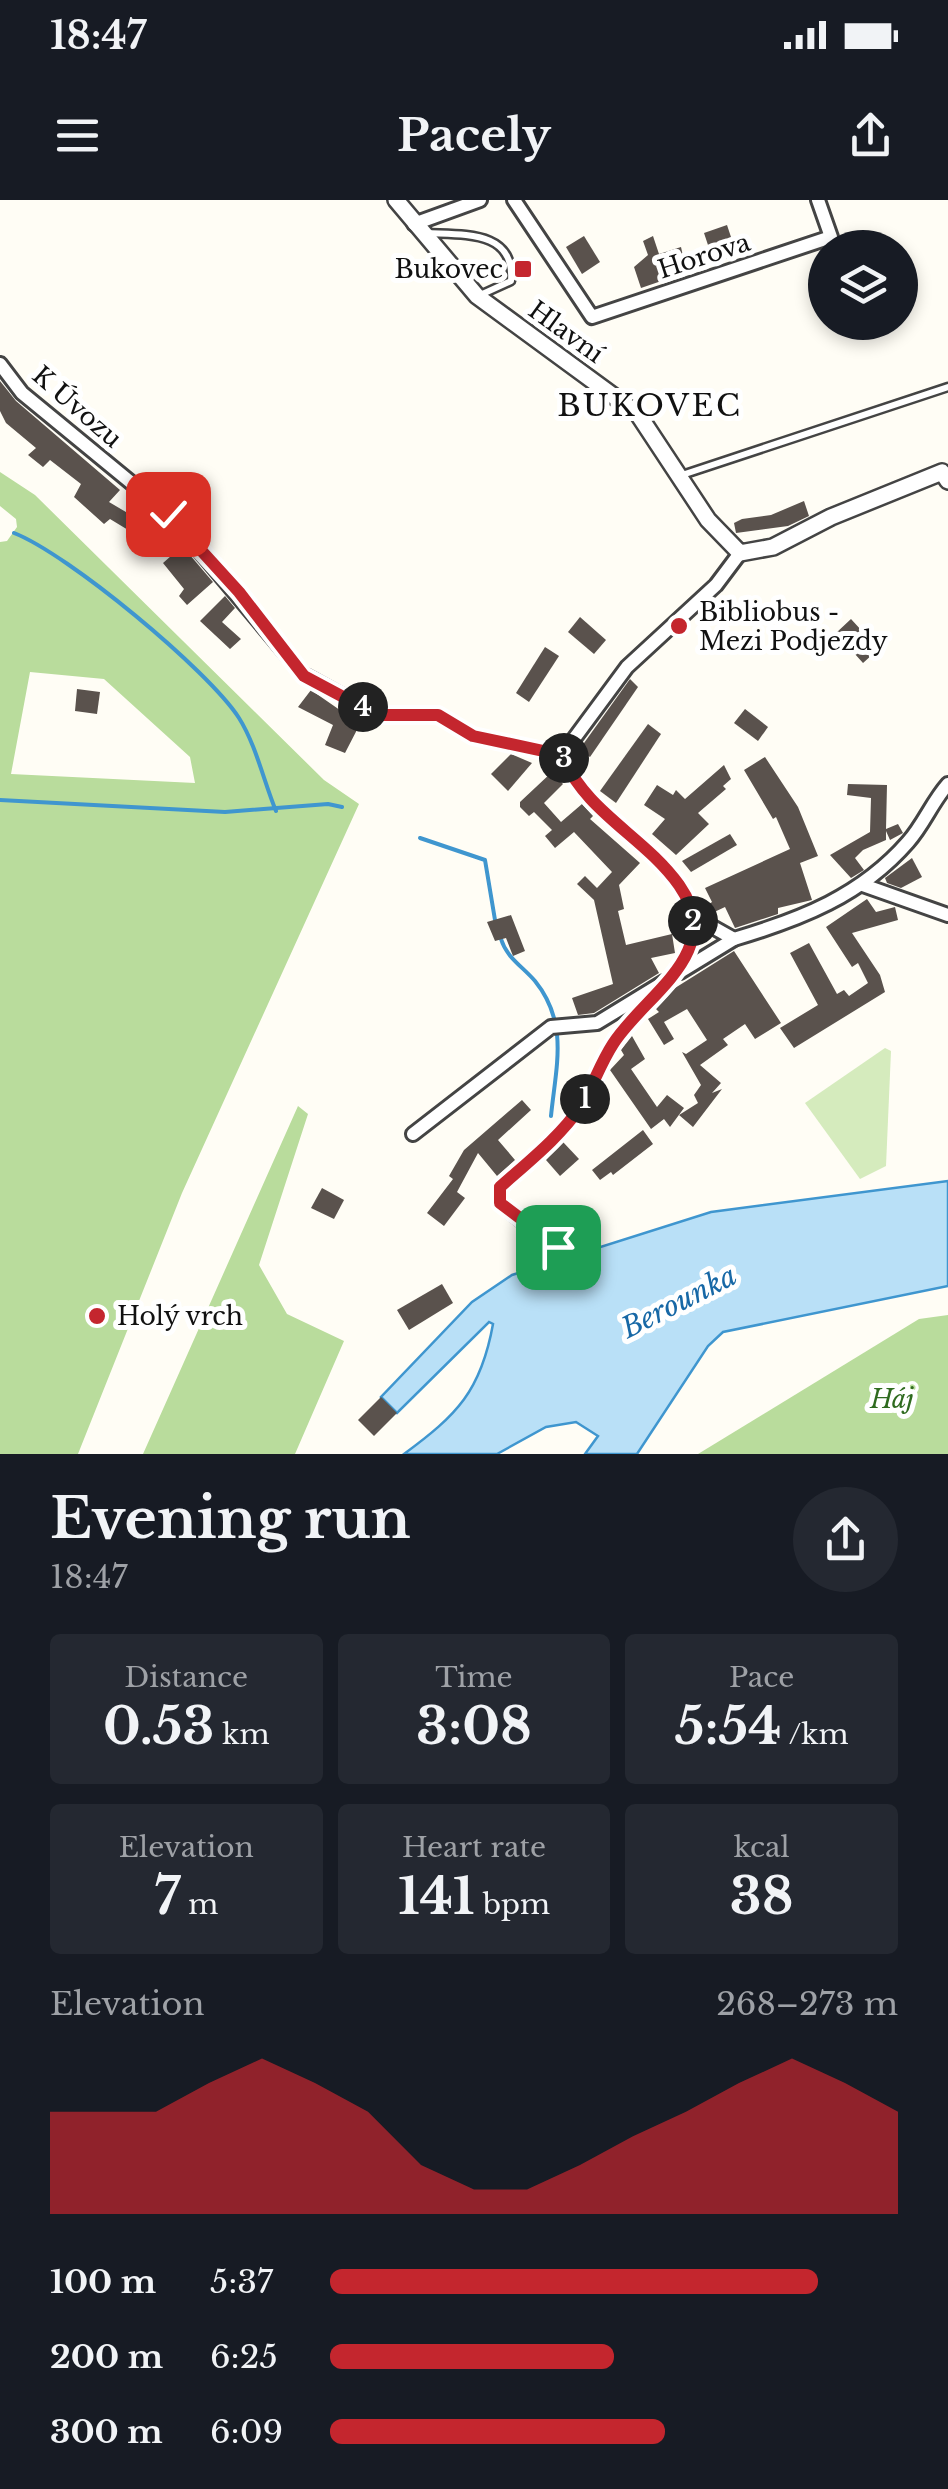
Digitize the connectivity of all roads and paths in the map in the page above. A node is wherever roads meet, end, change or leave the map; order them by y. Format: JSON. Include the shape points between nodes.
{"nodes":[{"id":1,"x":396,"y":200,"type":"edge"},
{"id":2,"x":480,"y":200,"type":"edge"},
{"id":3,"x":514,"y":200,"type":"edge"},
{"id":4,"x":818,"y":200,"type":"edge"},
{"id":5,"x":418,"y":228,"type":"junction"},
{"id":6,"x":477,"y":296,"type":"junction"},
{"id":7,"x":592,"y":317,"type":"joint"},
{"id":8,"x":0,"y":364,"type":"edge"},
{"id":9,"x":948,"y":387,"type":"edge"},
{"id":10,"x":681,"y":476,"type":"junction"},
{"id":11,"x":945,"y":476,"type":"edge"},
{"id":12,"x":740,"y":553,"type":"junction"},
{"id":13,"x":562,"y":755,"type":"junction"},
{"id":14,"x":948,"y":784,"type":"edge"},
{"id":15,"x":862,"y":885,"type":"junction"},
{"id":16,"x":948,"y":915,"type":"edge"},
{"id":17,"x":693,"y":916,"type":"junction"},
{"id":18,"x":734,"y":940,"type":"junction"},
{"id":19,"x":672,"y":976,"type":"junction"},
{"id":20,"x":414,"y":1134,"type":"dead end"},
{"id":21,"x":575,"y":1241,"type":"dead end"}],
"edges":[{"from":1,"to":5,"type":"street","name":"Hlavní"},
{"from":2,"to":5,"type":"street"},
{"from":3,"to":7,"type":"street","name":"Hlavní"},
{"from":4,"to":7,"type":"street","name":"Horova","via":[[831,237]]},
{"from":5,"to":6,"type":"street","name":"Hlavní"},
{"from":5,"to":6,"type":"lane","via":[[489,240],[506,250],[511,282]]},
{"from":6,"to":10,"type":"street","name":"Hlavní","via":[[638,414]]},
{"from":8,"to":13,"type":"street","name":"K Úvozu","via":[[22,393],[168,514],[304,676],[377,715],[438,715],[473,736]]},
{"from":9,"to":10,"type":"lane"},
{"from":10,"to":12,"type":"street","name":"Hlavní","via":[[708,520]]},
{"from":11,"to":12,"type":"street","via":[[831,517],[773,547]]},
{"from":12,"to":13,"type":"street","via":[[627,667]]},
{"from":13,"to":17,"type":"street","via":[[590,800],[678,882]]},
{"from":14,"to":15,"type":"street","via":[[906,844]]},
{"from":15,"to":16,"type":"street"},
{"from":15,"to":18,"type":"street","via":[[814,913]]},
{"from":17,"to":18,"type":"street"},
{"from":17,"to":19,"type":"street","via":[[691,944]]},
{"from":18,"to":19,"type":"street"},
{"from":19,"to":20,"type":"street","via":[[616,1014],[551,1026]]},
{"from":19,"to":21,"type":"street","via":[[613,1044],[574,1115],[500,1187],[500,1203],[552,1245]]}]}
